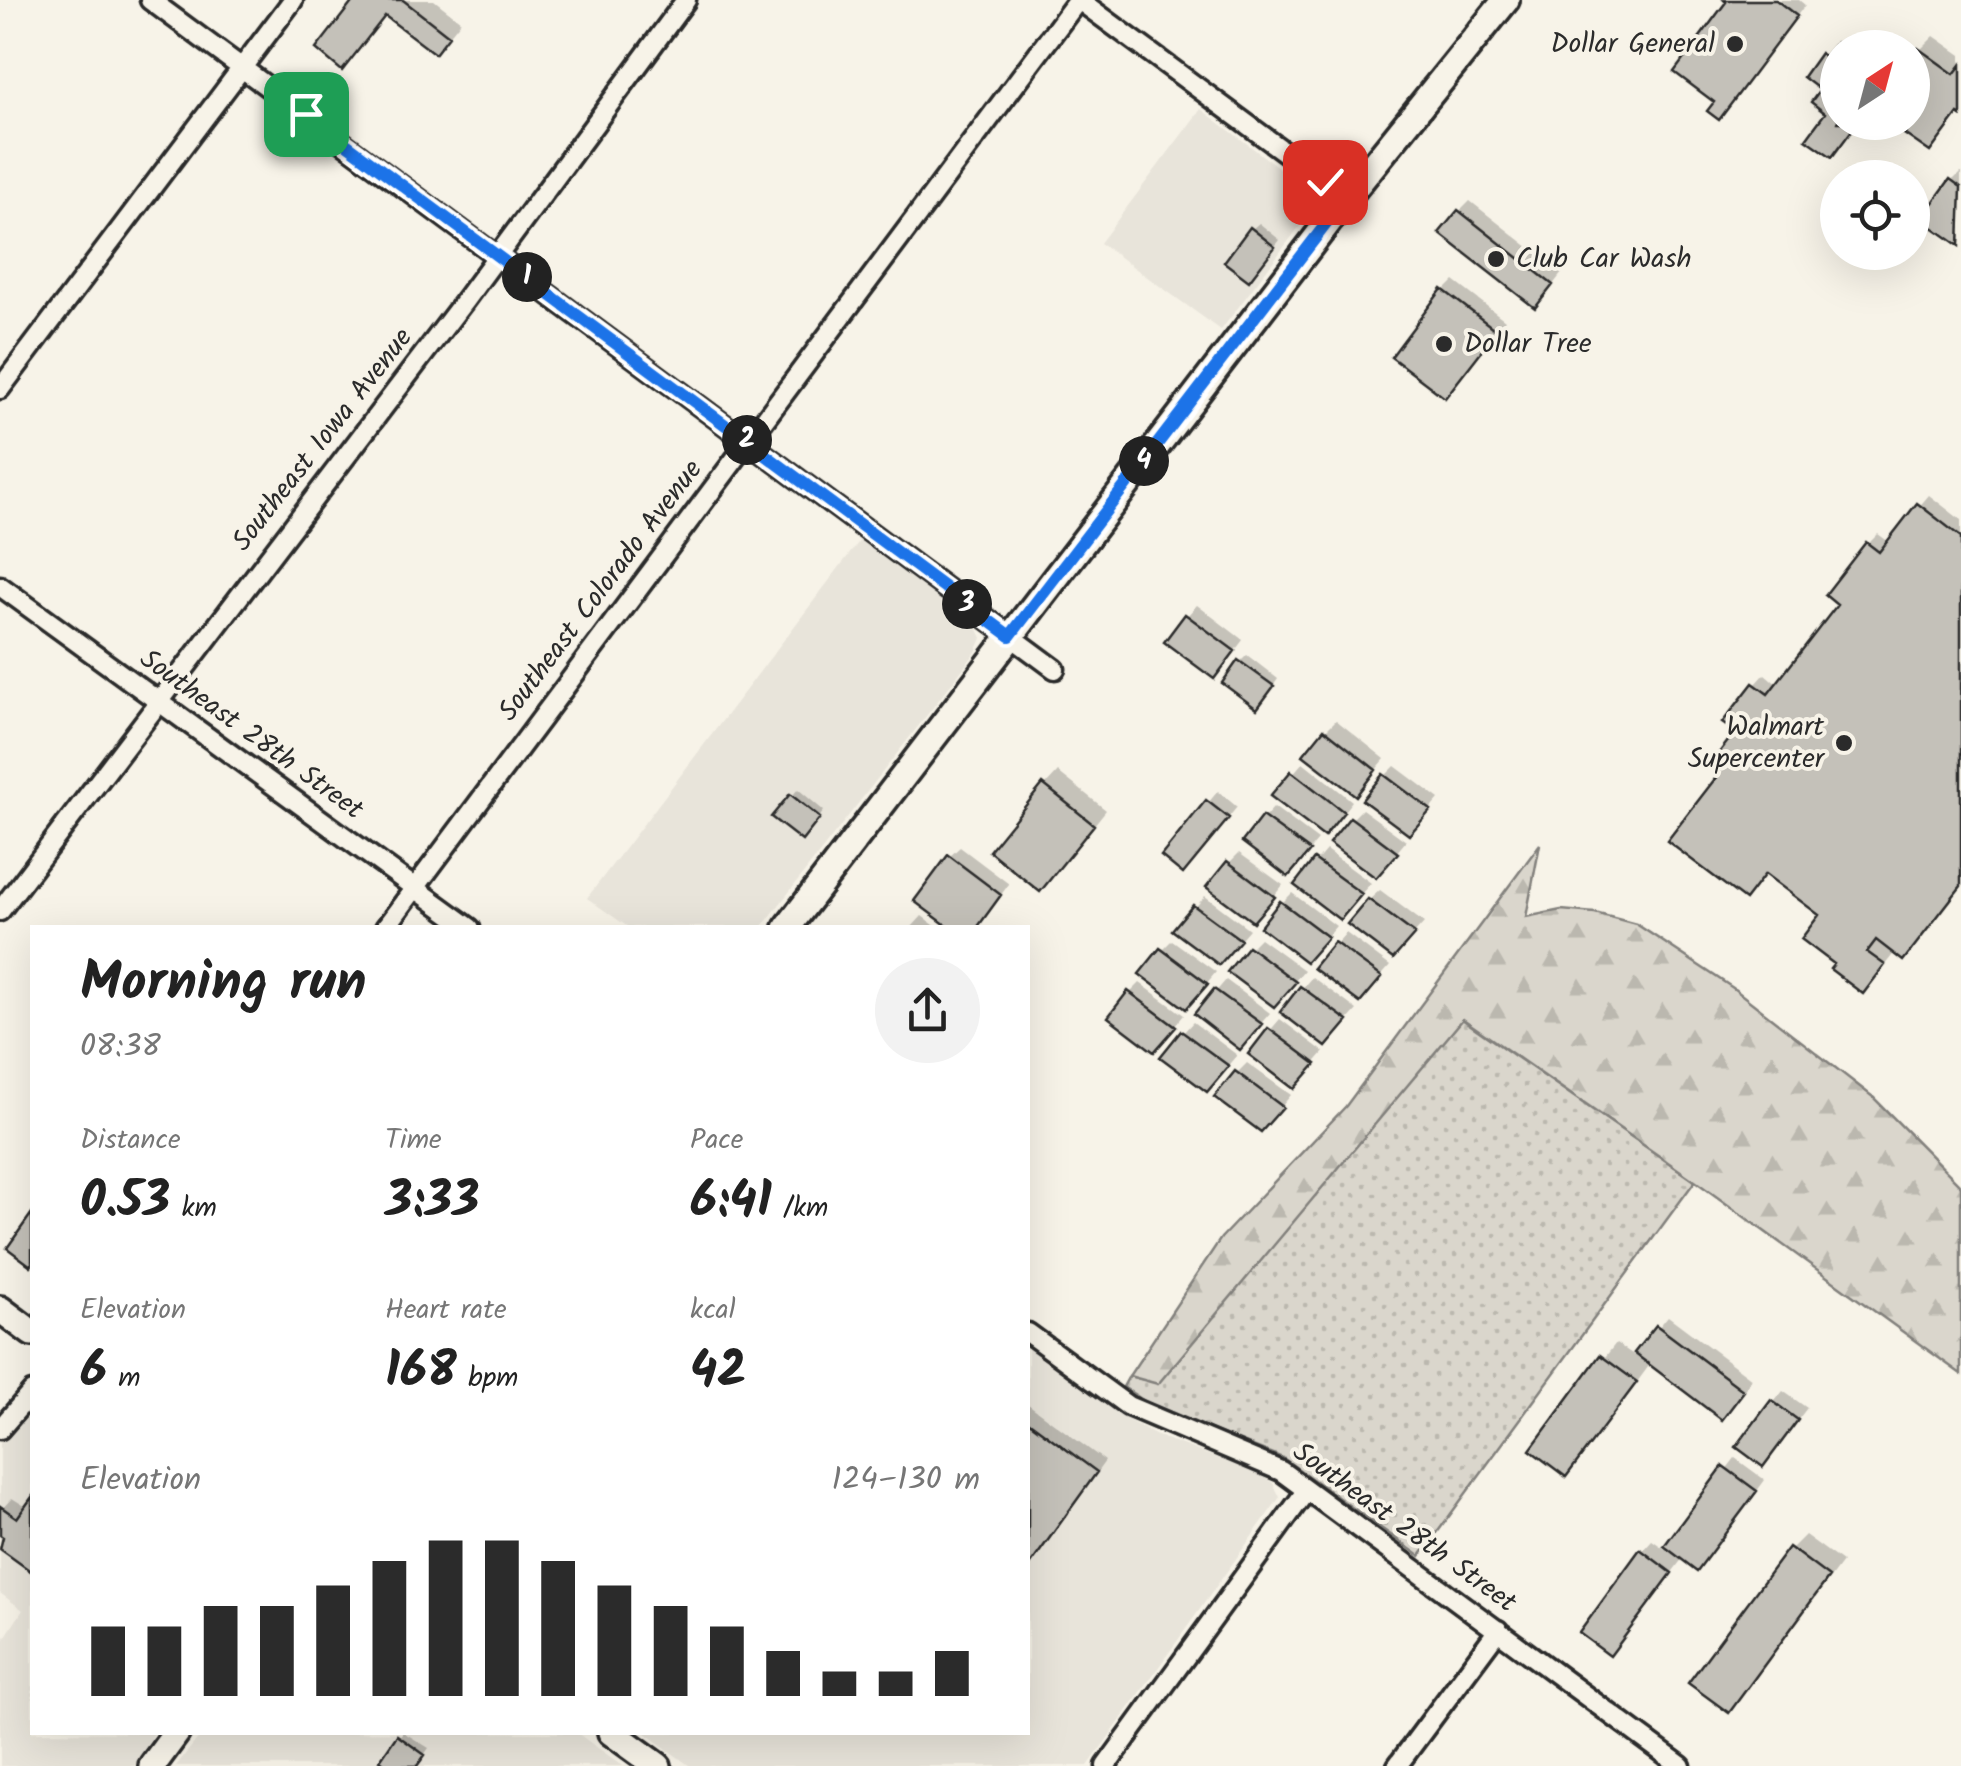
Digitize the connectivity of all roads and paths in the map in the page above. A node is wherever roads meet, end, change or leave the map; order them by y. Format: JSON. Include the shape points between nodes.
{"nodes":[{"id":1,"x":150,"y":0,"type":"edge"},
{"id":2,"x":293,"y":0,"type":"edge"},
{"id":3,"x":686,"y":0,"type":"edge"},
{"id":4,"x":1078,"y":0,"type":"edge"},
{"id":5,"x":1506,"y":0,"type":"edge"},
{"id":6,"x":242,"y":67,"type":"junction"},
{"id":7,"x":1346,"y":198,"type":"junction"},
{"id":8,"x":498,"y":256,"type":"junction"},
{"id":9,"x":0,"y":389,"type":"edge"},
{"id":10,"x":748,"y":442,"type":"junction"},
{"id":11,"x":0,"y":586,"type":"edge"},
{"id":12,"x":1010,"y":636,"type":"junction"},
{"id":13,"x":1055,"y":669,"type":"dead end"},
{"id":14,"x":157,"y":701,"type":"junction"},
{"id":15,"x":415,"y":888,"type":"junction"},
{"id":16,"x":0,"y":911,"type":"edge"},
{"id":17,"x":387,"y":925,"type":"edge"},
{"id":18,"x":466,"y":925,"type":"edge"},
{"id":19,"x":788,"y":925,"type":"edge"},
{"id":20,"x":0,"y":1309,"type":"edge"},
{"id":21,"x":30,"y":1332,"type":"edge"},
{"id":22,"x":1030,"y":1334,"type":"edge"},
{"id":23,"x":30,"y":1394,"type":"edge"},
{"id":24,"x":0,"y":1429,"type":"edge"},
{"id":25,"x":1306,"y":1491,"type":"junction"},
{"id":26,"x":1498,"y":1630,"type":"junction"},
{"id":27,"x":175,"y":1735,"type":"edge"},
{"id":28,"x":621,"y":1735,"type":"edge"},
{"id":29,"x":152,"y":1766,"type":"edge"},
{"id":30,"x":658,"y":1766,"type":"edge"},
{"id":31,"x":1106,"y":1766,"type":"edge"},
{"id":32,"x":1397,"y":1766,"type":"edge"},
{"id":33,"x":1681,"y":1766,"type":"edge"}],
"edges":[{"from":1,"to":6,"type":"street"},
{"from":2,"to":6,"type":"street"},
{"from":3,"to":8,"type":"street","name":"Southeast Iowa Avenue"},
{"from":4,"to":7,"type":"street"},
{"from":4,"to":10,"type":"street","name":"Southeast Colorado Avenue"},
{"from":5,"to":7,"type":"main road"},
{"from":6,"to":8,"type":"street"},
{"from":6,"to":9,"type":"street"},
{"from":7,"to":12,"type":"main road"},
{"from":8,"to":10,"type":"street"},
{"from":8,"to":14,"type":"street","name":"Southeast Iowa Avenue"},
{"from":10,"to":12,"type":"street"},
{"from":10,"to":15,"type":"street","name":"Southeast Colorado Avenue"},
{"from":11,"to":14,"type":"street","name":"Southeast 28th Street"},
{"from":12,"to":13,"type":"street"},
{"from":12,"to":19,"type":"main road"},
{"from":14,"to":15,"type":"street","name":"Southeast 28th Street"},
{"from":14,"to":16,"type":"street","name":"Southeast Iowa Avenue"},
{"from":15,"to":17,"type":"street","name":"Southeast Colorado Avenue"},
{"from":15,"to":18,"type":"street","name":"Southeast 28th Street"},
{"from":20,"to":21,"type":"main road"},
{"from":22,"to":25,"type":"street","name":"Southeast 28th Street","via":[[1128,1406],[1271,1464]]},
{"from":23,"to":24,"type":"street"},
{"from":25,"to":26,"type":"street","name":"Southeast 28th Street"},
{"from":25,"to":31,"type":"street"},
{"from":26,"to":32,"type":"street"},
{"from":26,"to":33,"type":"street","name":"Southeast 28th Street"},
{"from":27,"to":29,"type":"main road"},
{"from":28,"to":30,"type":"main road"}]}
